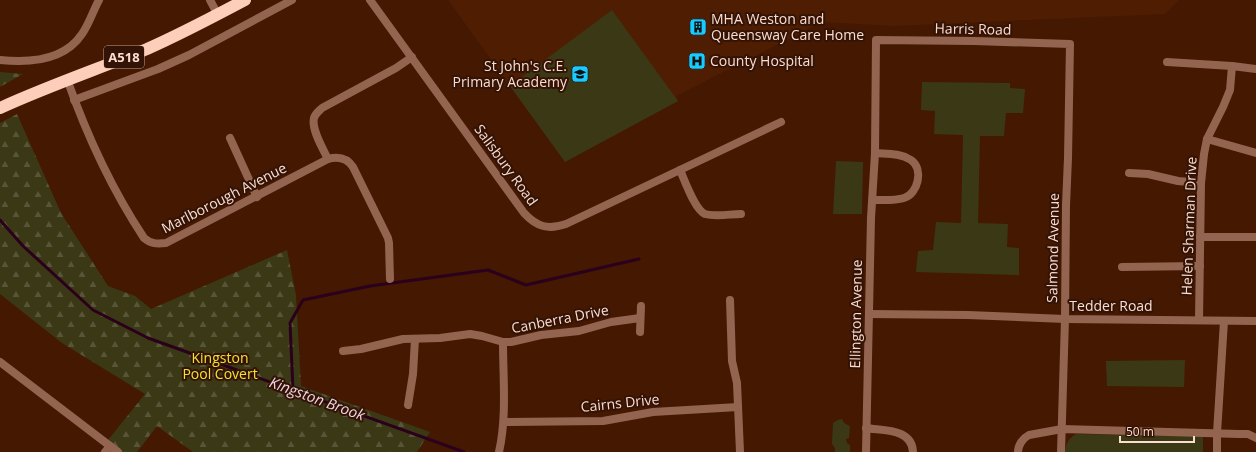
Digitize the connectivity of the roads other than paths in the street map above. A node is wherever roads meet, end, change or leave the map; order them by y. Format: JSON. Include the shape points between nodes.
{"nodes":[{"id":1,"x":98,"y":0,"type":"edge"},
{"id":2,"x":210,"y":0,"type":"edge"},
{"id":3,"x":245,"y":0,"type":"edge"},
{"id":4,"x":292,"y":0,"type":"edge"},
{"id":5,"x":370,"y":0,"type":"edge"},
{"id":6,"x":218,"y":14,"type":"junction"},
{"id":7,"x":876,"y":40,"type":"joint"},
{"id":8,"x":1070,"y":44,"type":"joint"},
{"id":9,"x":412,"y":57,"type":"junction"},
{"id":10,"x":0,"y":60,"type":"edge"},
{"id":11,"x":1167,"y":62,"type":"dead end"},
{"id":12,"x":1232,"y":66,"type":"junction"},
{"id":13,"x":1256,"y":69,"type":"edge"},
{"id":14,"x":67,"y":80,"type":"junction"},
{"id":15,"x":74,"y":100,"type":"junction"},
{"id":16,"x":0,"y":108,"type":"edge"},
{"id":17,"x":781,"y":122,"type":"dead end"},
{"id":18,"x":230,"y":138,"type":"dead end"},
{"id":19,"x":1207,"y":140,"type":"junction"},
{"id":20,"x":875,"y":153,"type":"junction"},
{"id":21,"x":1256,"y":153,"type":"edge"},
{"id":22,"x":328,"y":159,"type":"junction"},
{"id":23,"x":680,"y":170,"type":"junction"},
{"id":24,"x":1129,"y":173,"type":"dead end"},
{"id":25,"x":1201,"y":183,"type":"junction"},
{"id":26,"x":257,"y":196,"type":"junction"},
{"id":27,"x":873,"y":200,"type":"junction"},
{"id":28,"x":741,"y":214,"type":"dead end"},
{"id":29,"x":1200,"y":237,"type":"junction"},
{"id":30,"x":1256,"y":237,"type":"edge"},
{"id":31,"x":1200,"y":266,"type":"junction"},
{"id":32,"x":1122,"y":267,"type":"dead end"},
{"id":33,"x":390,"y":279,"type":"dead end"},
{"id":34,"x":730,"y":300,"type":"dead end"},
{"id":35,"x":641,"y":306,"type":"dead end"},
{"id":36,"x":869,"y":314,"type":"junction"},
{"id":37,"x":640,"y":318,"type":"junction"},
{"id":38,"x":1066,"y":319,"type":"junction"},
{"id":39,"x":1199,"y":320,"type":"junction"},
{"id":40,"x":1224,"y":321,"type":"junction"},
{"id":41,"x":1256,"y":321,"type":"edge"},
{"id":42,"x":640,"y":332,"type":"dead end"},
{"id":43,"x":415,"y":339,"type":"junction"},
{"id":44,"x":503,"y":342,"type":"junction"},
{"id":45,"x":343,"y":351,"type":"dead end"},
{"id":46,"x":0,"y":362,"type":"edge"},
{"id":47,"x":408,"y":405,"type":"dead end"},
{"id":48,"x":738,"y":407,"type":"junction"},
{"id":49,"x":504,"y":422,"type":"junction"},
{"id":50,"x":866,"y":428,"type":"junction"},
{"id":51,"x":1062,"y":429,"type":"junction"},
{"id":52,"x":1217,"y":433,"type":"junction"},
{"id":53,"x":1256,"y":438,"type":"edge"},
{"id":54,"x":108,"y":449,"type":"edge"},
{"id":55,"x":118,"y":452,"type":"edge"},
{"id":56,"x":499,"y":452,"type":"edge"},
{"id":57,"x":740,"y":452,"type":"edge"},
{"id":58,"x":866,"y":452,"type":"edge"},
{"id":59,"x":913,"y":452,"type":"edge"},
{"id":60,"x":1018,"y":452,"type":"edge"},
{"id":61,"x":1061,"y":452,"type":"edge"},
{"id":62,"x":1217,"y":452,"type":"edge"}],
"edges":[{"from":1,"to":10,"type":"street","via":[[82,34],[65,51],[30,61]]},
{"from":2,"to":6,"type":"street"},
{"from":3,"to":6,"type":"highway","number":"A518"},
{"from":4,"to":15,"type":"street","via":[[183,58]]},
{"from":5,"to":9,"type":"street","name":"Salisbury Road"},
{"from":6,"to":14,"type":"highway","number":"A518","via":[[146,49]]},
{"from":7,"to":8,"type":"street","name":"Harris Road"},
{"from":7,"to":20,"type":"street","name":"Ellington Avenue"},
{"from":8,"to":38,"type":"street","name":"Salmond Avenue"},
{"from":9,"to":22,"type":"street","via":[[317,113],[313,124]]},
{"from":9,"to":23,"type":"street","name":"Salisbury Road","via":[[524,213],[532,222],[541,226],[566,224]]},
{"from":11,"to":12,"type":"street"},
{"from":12,"to":13,"type":"street"},
{"from":12,"to":19,"type":"street","name":"Helen Sharman Drive","via":[[1230,90]]},
{"from":14,"to":15,"type":"street","name":"Marlborough Avenue"},
{"from":14,"to":16,"type":"highway","number":"A518"},
{"from":15,"to":26,"type":"street","name":"Marlborough Avenue","via":[[111,183],[133,221],[149,242],[166,242]]},
{"from":17,"to":23,"type":"street","name":"Salisbury Road"},
{"from":18,"to":26,"type":"street"},
{"from":19,"to":21,"type":"street"},
{"from":19,"to":25,"type":"street","name":"Helen Sharman Drive"},
{"from":20,"to":27,"type":"street","name":"Ellington Avenue"},
{"from":20,"to":27,"type":"street","via":[[900,154],[913,161],[918,171],[918,181],[916,189],[905,198]]},
{"from":22,"to":26,"type":"street","name":"Marlborough Avenue"},
{"from":22,"to":33,"type":"street","via":[[338,157],[347,160],[356,174],[388,238]]},
{"from":23,"to":28,"type":"street","via":[[702,212],[712,215]]},
{"from":24,"to":25,"type":"street"},
{"from":25,"to":29,"type":"street","name":"Helen Sharman Drive"},
{"from":27,"to":36,"type":"street","name":"Ellington Avenue"},
{"from":29,"to":30,"type":"street"},
{"from":29,"to":31,"type":"street","name":"Helen Sharman Drive"},
{"from":31,"to":32,"type":"street"},
{"from":31,"to":39,"type":"street","name":"Helen Sharman Drive"},
{"from":34,"to":48,"type":"street","via":[[732,361],[737,383]]},
{"from":35,"to":37,"type":"street"},
{"from":36,"to":38,"type":"street","name":"Tedder Road"},
{"from":36,"to":50,"type":"street","name":"Ellington Avenue"},
{"from":37,"to":42,"type":"street"},
{"from":37,"to":44,"type":"street","name":"Canberra Drive","via":[[611,322],[579,331]]},
{"from":38,"to":39,"type":"street","name":"Tedder Road"},
{"from":38,"to":51,"type":"street","name":"Salmond Avenue"},
{"from":39,"to":40,"type":"street","name":"Tedder Road"},
{"from":40,"to":41,"type":"street","name":"Tedder Road"},
{"from":40,"to":52,"type":"street"},
{"from":43,"to":44,"type":"street","name":"Canberra Drive","via":[[470,334]]},
{"from":43,"to":45,"type":"street","name":"Canberra Drive"},
{"from":43,"to":47,"type":"street"},
{"from":44,"to":49,"type":"street"},
{"from":46,"to":54,"type":"street"},
{"from":48,"to":49,"type":"street","name":"Cairns Drive","via":[[653,412],[603,420]]},
{"from":48,"to":57,"type":"street"},
{"from":49,"to":56,"type":"street"},
{"from":50,"to":58,"type":"street","name":"Ellington Avenue"},
{"from":50,"to":59,"type":"street","via":[[902,434],[910,441]]},
{"from":51,"to":52,"type":"street"},
{"from":51,"to":60,"type":"street","via":[[1029,435],[1021,443]]},
{"from":51,"to":61,"type":"street","name":"Salmond Avenue"},
{"from":52,"to":53,"type":"street","via":[[1248,434]]},
{"from":52,"to":62,"type":"street"},
{"from":54,"to":55,"type":"street"}]}
